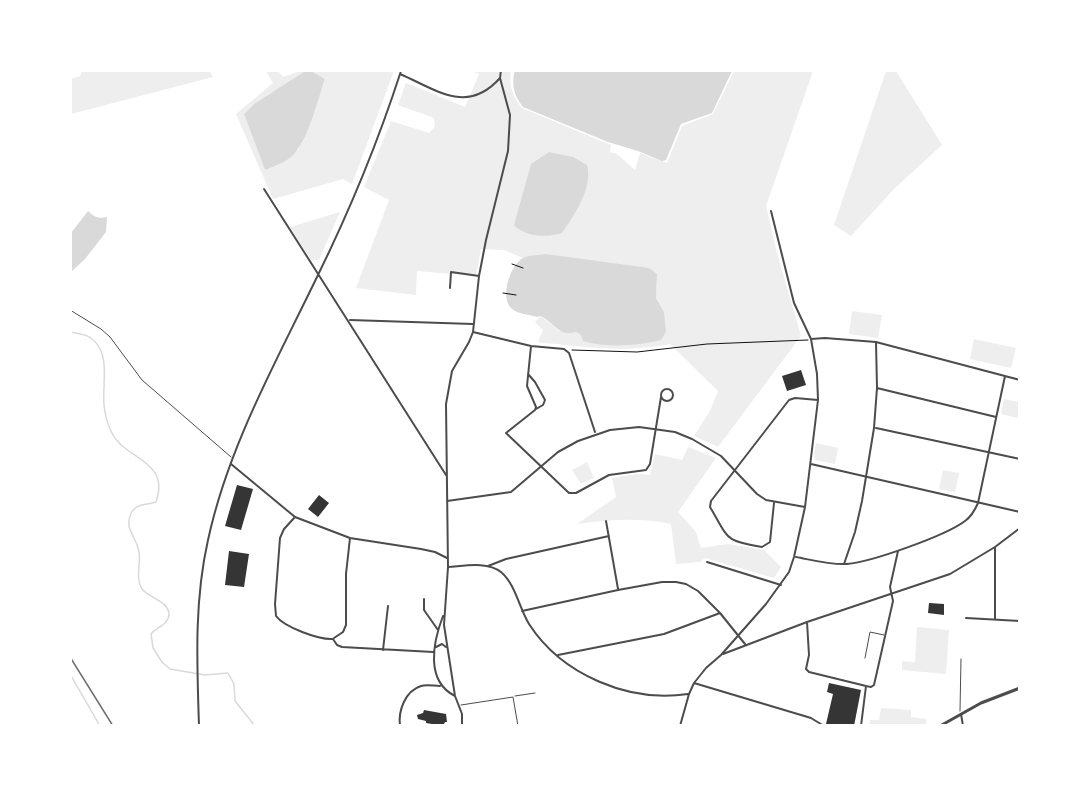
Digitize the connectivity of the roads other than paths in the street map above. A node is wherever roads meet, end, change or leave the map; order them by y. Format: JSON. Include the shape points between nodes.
{"nodes":[{"id":1,"x":501,"y":70,"type":"edge"},
{"id":2,"x":401,"y":73,"type":"edge"},
{"id":3,"x":500,"y":78,"type":"junction"},
{"id":4,"x":264,"y":189,"type":"dead end"},
{"id":5,"x":771,"y":211,"type":"dead end"},
{"id":6,"x":318,"y":276,"type":"junction"},
{"id":7,"x":479,"y":276,"type":"junction"},
{"id":8,"x":450,"y":288,"type":"dead end"},
{"id":9,"x":70,"y":310,"type":"edge"},
{"id":10,"x":348,"y":320,"type":"junction"},
{"id":11,"x":473,"y":324,"type":"junction"},
{"id":12,"x":472,"y":332,"type":"junction"},
{"id":13,"x":812,"y":339,"type":"junction"},
{"id":14,"x":876,"y":342,"type":"junction"},
{"id":15,"x":531,"y":346,"type":"junction"},
{"id":16,"x":528,"y":374,"type":"junction"},
{"id":17,"x":1005,"y":376,"type":"junction"},
{"id":18,"x":1020,"y":380,"type":"edge"},
{"id":19,"x":877,"y":388,"type":"junction"},
{"id":20,"x":661,"y":397,"type":"junction"},
{"id":21,"x":818,"y":400,"type":"junction"},
{"id":22,"x":535,"y":410,"type":"junction"},
{"id":23,"x":996,"y":417,"type":"junction"},
{"id":24,"x":656,"y":428,"type":"junction"},
{"id":25,"x":874,"y":428,"type":"junction"},
{"id":26,"x":596,"y":433,"type":"junction"},
{"id":27,"x":988,"y":453,"type":"junction"},
{"id":28,"x":233,"y":459,"type":"junction"},
{"id":29,"x":1020,"y":459,"type":"edge"},
{"id":30,"x":231,"y":464,"type":"junction"},
{"id":31,"x":811,"y":464,"type":"junction"},
{"id":32,"x":540,"y":466,"type":"junction"},
{"id":33,"x":735,"y":469,"type":"junction"},
{"id":34,"x":447,"y":476,"type":"junction"},
{"id":35,"x":866,"y":476,"type":"junction"},
{"id":36,"x":447,"y":501,"type":"junction"},
{"id":37,"x":774,"y":503,"type":"junction"},
{"id":38,"x":978,"y":503,"type":"junction"},
{"id":39,"x":805,"y":507,"type":"junction"},
{"id":40,"x":1020,"y":512,"type":"edge"},
{"id":41,"x":295,"y":518,"type":"junction"},
{"id":42,"x":606,"y":521,"type":"dead end"},
{"id":43,"x":1020,"y":528,"type":"edge"},
{"id":44,"x":609,"y":536,"type":"junction"},
{"id":45,"x":350,"y":538,"type":"junction"},
{"id":46,"x":995,"y":547,"type":"junction"},
{"id":47,"x":898,"y":549,"type":"junction"},
{"id":48,"x":794,"y":557,"type":"junction"},
{"id":49,"x":447,"y":558,"type":"junction"},
{"id":50,"x":707,"y":562,"type":"dead end"},
{"id":51,"x":844,"y":564,"type":"junction"},
{"id":52,"x":488,"y":566,"type":"junction"},
{"id":53,"x":448,"y":567,"type":"junction"},
{"id":54,"x":781,"y":585,"type":"junction"},
{"id":55,"x":618,"y":590,"type":"junction"},
{"id":56,"x":891,"y":594,"type":"junction"},
{"id":57,"x":424,"y":599,"type":"dead end"},
{"id":58,"x":388,"y":606,"type":"dead end"},
{"id":59,"x":522,"y":611,"type":"junction"},
{"id":60,"x":444,"y":612,"type":"junction"},
{"id":61,"x":720,"y":613,"type":"junction"},
{"id":62,"x":966,"y":618,"type":"dead end"},
{"id":63,"x":995,"y":619,"type":"junction"},
{"id":64,"x":1020,"y":621,"type":"edge"},
{"id":65,"x":807,"y":622,"type":"junction"},
{"id":66,"x":438,"y":630,"type":"junction"},
{"id":67,"x":886,"y":635,"type":"junction"},
{"id":68,"x":737,"y":636,"type":"junction"},
{"id":69,"x":333,"y":639,"type":"junction"},
{"id":70,"x":745,"y":644,"type":"junction"},
{"id":71,"x":447,"y":647,"type":"junction"},
{"id":72,"x":383,"y":650,"type":"junction"},
{"id":73,"x":433,"y":652,"type":"junction"},
{"id":74,"x":558,"y":655,"type":"junction"},
{"id":75,"x":721,"y":655,"type":"junction"},
{"id":76,"x":865,"y":658,"type":"dead end"},
{"id":77,"x":962,"y":659,"type":"dead end"},
{"id":78,"x":694,"y":683,"type":"junction"},
{"id":79,"x":441,"y":686,"type":"junction"},
{"id":80,"x":866,"y":686,"type":"junction"},
{"id":81,"x":1020,"y":688,"type":"edge"},
{"id":82,"x":535,"y":693,"type":"dead end"},
{"id":83,"x":689,"y":694,"type":"junction"},
{"id":84,"x":455,"y":696,"type":"junction"},
{"id":85,"x":513,"y":697,"type":"junction"},
{"id":86,"x":459,"y":705,"type":"junction"},
{"id":87,"x":961,"y":714,"type":"junction"},
{"id":88,"x":199,"y":726,"type":"edge"},
{"id":89,"x":400,"y":726,"type":"edge"},
{"id":90,"x":462,"y":726,"type":"edge"},
{"id":91,"x":518,"y":726,"type":"edge"},
{"id":92,"x":680,"y":726,"type":"edge"},
{"id":93,"x":824,"y":726,"type":"edge"},
{"id":94,"x":861,"y":726,"type":"edge"},
{"id":95,"x":940,"y":726,"type":"edge"},
{"id":96,"x":963,"y":726,"type":"edge"}],
"edges":[{"from":1,"to":3,"type":"street"},
{"from":2,"to":3,"type":"street","via":[[455,97],[468,98],[480,95]]},
{"from":2,"to":6,"type":"street","via":[[363,178]]},
{"from":3,"to":7,"type":"street","via":[[510,116],[508,150]]},
{"from":4,"to":6,"type":"street"},
{"from":5,"to":13,"type":"street","via":[[794,303]]},
{"from":6,"to":10,"type":"street"},
{"from":6,"to":28,"type":"street"},
{"from":7,"to":8,"type":"street","via":[[450,272]]},
{"from":7,"to":11,"type":"street"},
{"from":9,"to":28,"type":"lane","via":[[110,337],[142,380]]},
{"from":10,"to":11,"type":"street"},
{"from":10,"to":34,"type":"street"},
{"from":11,"to":12,"type":"street"},
{"from":12,"to":15,"type":"street"},
{"from":12,"to":34,"type":"street","via":[[449,380]]},
{"from":13,"to":14,"type":"street"},
{"from":13,"to":21,"type":"street"},
{"from":14,"to":17,"type":"street"},
{"from":14,"to":19,"type":"street"},
{"from":15,"to":16,"type":"street"},
{"from":15,"to":26,"type":"street","via":[[564,349],[572,357]]},
{"from":16,"to":22,"type":"street","via":[[527,386],[536,402]]},
{"from":16,"to":22,"type":"street","via":[[545,400]]},
{"from":17,"to":18,"type":"street"},
{"from":17,"to":23,"type":"street"},
{"from":19,"to":23,"type":"street"},
{"from":19,"to":25,"type":"street"},
{"from":20,"to":20,"type":"street","via":[[669,400],[672,391],[664,389]]},
{"from":20,"to":24,"type":"street"},
{"from":21,"to":31,"type":"street"},
{"from":21,"to":33,"type":"street","via":[[789,400]]},
{"from":22,"to":32,"type":"street","via":[[506,433]]},
{"from":23,"to":27,"type":"street"},
{"from":24,"to":26,"type":"street"},
{"from":24,"to":32,"type":"street","via":[[650,464],[643,472],[609,475],[573,494]]},
{"from":24,"to":33,"type":"street","via":[[692,439]]},
{"from":25,"to":27,"type":"street"},
{"from":25,"to":35,"type":"street"},
{"from":26,"to":32,"type":"street"},
{"from":27,"to":29,"type":"street"},
{"from":27,"to":38,"type":"street"},
{"from":28,"to":30,"type":"street"},
{"from":30,"to":41,"type":"street"},
{"from":30,"to":88,"type":"street","via":[[211,529],[198,608]]},
{"from":31,"to":35,"type":"street"},
{"from":31,"to":39,"type":"street"},
{"from":32,"to":36,"type":"street","via":[[511,492]]},
{"from":33,"to":37,"type":"street","via":[[757,494]]},
{"from":33,"to":37,"type":"street","via":[[710,507],[729,539],[767,546]]},
{"from":34,"to":36,"type":"street"},
{"from":35,"to":38,"type":"street"},
{"from":35,"to":51,"type":"street"},
{"from":36,"to":49,"type":"street"},
{"from":37,"to":39,"type":"street"},
{"from":38,"to":40,"type":"street"},
{"from":38,"to":47,"type":"street","via":[[974,513],[952,529]]},
{"from":39,"to":48,"type":"street"},
{"from":41,"to":45,"type":"street"},
{"from":41,"to":69,"type":"street","via":[[280,538],[276,616],[288,626]]},
{"from":42,"to":44,"type":"street"},
{"from":43,"to":46,"type":"street"},
{"from":44,"to":52,"type":"street"},
{"from":44,"to":55,"type":"street"},
{"from":45,"to":49,"type":"street","via":[[421,549]]},
{"from":45,"to":69,"type":"street","via":[[346,625]]},
{"from":46,"to":56,"type":"street","via":[[950,574]]},
{"from":46,"to":63,"type":"street"},
{"from":47,"to":51,"type":"street"},
{"from":47,"to":56,"type":"street"},
{"from":48,"to":51,"type":"street"},
{"from":48,"to":54,"type":"street"},
{"from":49,"to":53,"type":"street"},
{"from":50,"to":54,"type":"street"},
{"from":52,"to":53,"type":"street"},
{"from":52,"to":59,"type":"street","via":[[509,581]]},
{"from":53,"to":60,"type":"street"},
{"from":54,"to":68,"type":"street"},
{"from":55,"to":59,"type":"street"},
{"from":55,"to":61,"type":"street","via":[[662,582],[686,584]]},
{"from":56,"to":65,"type":"street"},
{"from":56,"to":67,"type":"street"},
{"from":57,"to":66,"type":"street","via":[[424,610]]},
{"from":58,"to":72,"type":"street"},
{"from":59,"to":74,"type":"street","via":[[532,629]]},
{"from":60,"to":66,"type":"street"},
{"from":60,"to":71,"type":"street"},
{"from":61,"to":68,"type":"street"},
{"from":61,"to":74,"type":"street","via":[[664,634]]},
{"from":62,"to":63,"type":"street"},
{"from":63,"to":64,"type":"street"},
{"from":65,"to":70,"type":"street"},
{"from":65,"to":80,"type":"street","via":[[806,669]]},
{"from":66,"to":73,"type":"street"},
{"from":67,"to":76,"type":"lane","via":[[870,632]]},
{"from":67,"to":80,"type":"street","via":[[874,685]]},
{"from":68,"to":70,"type":"street"},
{"from":68,"to":75,"type":"street"},
{"from":69,"to":72,"type":"street","via":[[342,647]]},
{"from":70,"to":75,"type":"street"},
{"from":71,"to":73,"type":"street","via":[[439,644]]},
{"from":71,"to":84,"type":"street"},
{"from":72,"to":73,"type":"street"},
{"from":73,"to":79,"type":"street"},
{"from":74,"to":83,"type":"street","via":[[585,676],[624,690],[659,697]]},
{"from":75,"to":78,"type":"street"},
{"from":77,"to":87,"type":"lane"},
{"from":78,"to":83,"type":"street"},
{"from":78,"to":93,"type":"street","via":[[811,718]]},
{"from":79,"to":84,"type":"street"},
{"from":79,"to":89,"type":"street","via":[[420,686],[412,691],[401,708]]},
{"from":80,"to":94,"type":"street"},
{"from":81,"to":87,"type":"street"},
{"from":82,"to":85,"type":"lane"},
{"from":83,"to":92,"type":"street"},
{"from":84,"to":86,"type":"street"},
{"from":85,"to":86,"type":"lane"},
{"from":85,"to":91,"type":"lane"},
{"from":86,"to":90,"type":"street"},
{"from":87,"to":95,"type":"street"},
{"from":87,"to":96,"type":"street"}]}
